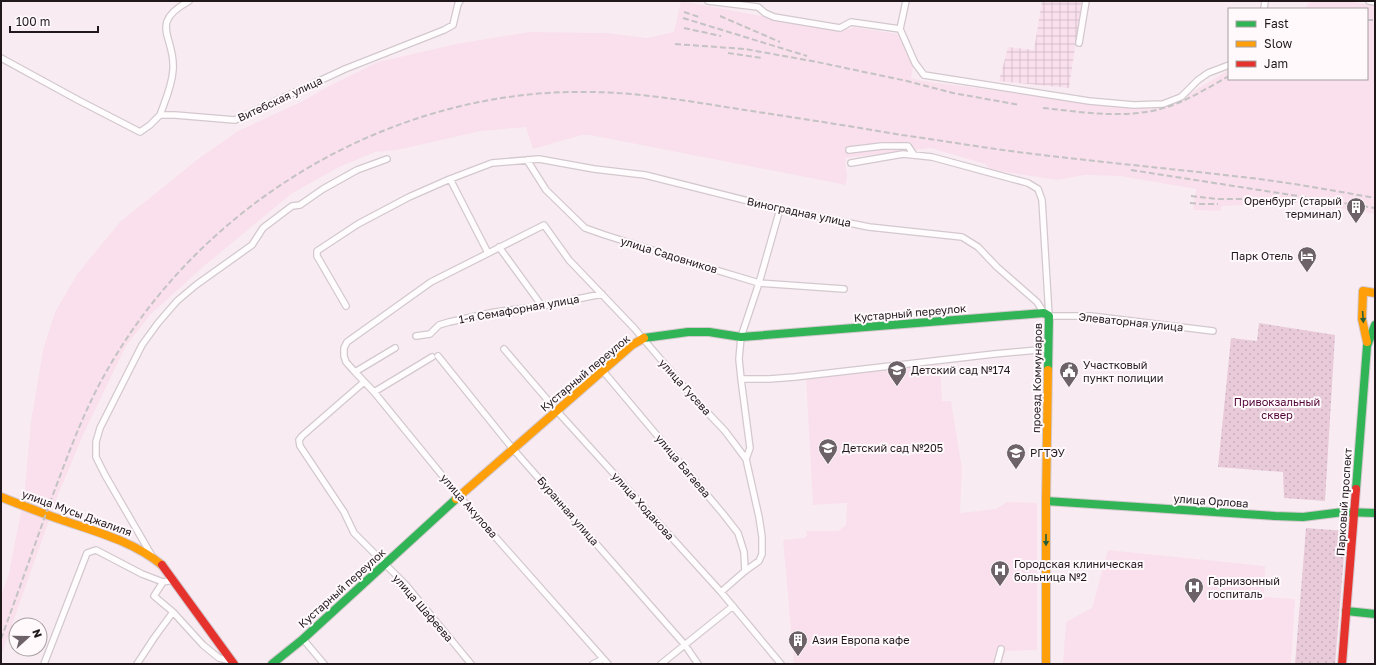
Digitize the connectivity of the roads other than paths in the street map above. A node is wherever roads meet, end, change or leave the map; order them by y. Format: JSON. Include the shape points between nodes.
{"nodes":[{"id":1,"x":189,"y":1,"type":"edge"},
{"id":2,"x":460,"y":1,"type":"edge"},
{"id":3,"x":708,"y":1,"type":"edge"},
{"id":4,"x":906,"y":1,"type":"edge"},
{"id":5,"x":1086,"y":1,"type":"edge"},
{"id":6,"x":1369,"y":1,"type":"edge"},
{"id":7,"x":1375,"y":2,"type":"edge"},
{"id":8,"x":900,"y":29,"type":"junction"},
{"id":9,"x":1079,"y":43,"type":"dead end"},
{"id":10,"x":1,"y":58,"type":"edge"},
{"id":11,"x":1228,"y":65,"type":"edge"},
{"id":12,"x":160,"y":115,"type":"junction"},
{"id":13,"x":849,"y":150,"type":"dead end"},
{"id":14,"x":914,"y":155,"type":"junction"},
{"id":15,"x":387,"y":159,"type":"dead end"},
{"id":16,"x":527,"y":160,"type":"junction"},
{"id":17,"x":852,"y":162,"type":"dead end"},
{"id":18,"x":450,"y":179,"type":"junction"},
{"id":19,"x":780,"y":209,"type":"junction"},
{"id":20,"x":499,"y":248,"type":"junction"},
{"id":21,"x":488,"y":253,"type":"junction"},
{"id":22,"x":759,"y":282,"type":"junction"},
{"id":23,"x":844,"y":289,"type":"dead end"},
{"id":24,"x":1375,"y":293,"type":"edge"},
{"id":25,"x":602,"y":294,"type":"junction"},
{"id":26,"x":346,"y":306,"type":"dead end"},
{"id":27,"x":542,"y":306,"type":"junction"},
{"id":28,"x":1046,"y":315,"type":"junction"},
{"id":29,"x":1375,"y":325,"type":"edge"},
{"id":30,"x":1213,"y":331,"type":"dead end"},
{"id":31,"x":416,"y":336,"type":"dead end"},
{"id":32,"x":741,"y":337,"type":"junction"},
{"id":33,"x":644,"y":338,"type":"junction"},
{"id":34,"x":1371,"y":342,"type":"edge"},
{"id":35,"x":396,"y":348,"type":"dead end"},
{"id":36,"x":504,"y":349,"type":"dead end"},
{"id":37,"x":1049,"y":350,"type":"junction"},
{"id":38,"x":603,"y":371,"type":"junction"},
{"id":39,"x":355,"y":372,"type":"junction"},
{"id":40,"x":741,"y":379,"type":"junction"},
{"id":41,"x":364,"y":382,"type":"junction"},
{"id":42,"x":374,"y":392,"type":"junction"},
{"id":43,"x":557,"y":411,"type":"junction"},
{"id":44,"x":513,"y":449,"type":"junction"},
{"id":45,"x":746,"y":459,"type":"junction"},
{"id":46,"x":459,"y":496,"type":"junction"},
{"id":47,"x":1,"y":497,"type":"edge"},
{"id":48,"x":1046,"y":501,"type":"junction"},
{"id":49,"x":1355,"y":512,"type":"junction"},
{"id":50,"x":1375,"y":513,"type":"edge"},
{"id":51,"x":152,"y":556,"type":"junction"},
{"id":52,"x":384,"y":564,"type":"junction"},
{"id":53,"x":745,"y":571,"type":"junction"},
{"id":54,"x":174,"y":580,"type":"junction"},
{"id":55,"x":163,"y":582,"type":"junction"},
{"id":56,"x":721,"y":592,"type":"junction"},
{"id":57,"x":733,"y":606,"type":"junction"},
{"id":58,"x":1346,"y":611,"type":"junction"},
{"id":59,"x":173,"y":612,"type":"junction"},
{"id":60,"x":1375,"y":614,"type":"edge"},
{"id":61,"x":303,"y":639,"type":"junction"},
{"id":62,"x":685,"y":645,"type":"junction"},
{"id":63,"x":1001,"y":648,"type":"dead end"},
{"id":64,"x":603,"y":659,"type":"junction"},
{"id":65,"x":233,"y":662,"type":"edge"},
{"id":66,"x":469,"y":663,"type":"edge"},
{"id":67,"x":44,"y":664,"type":"edge"},
{"id":68,"x":137,"y":664,"type":"edge"},
{"id":69,"x":272,"y":664,"type":"edge"},
{"id":70,"x":324,"y":664,"type":"edge"},
{"id":71,"x":593,"y":664,"type":"edge"},
{"id":72,"x":608,"y":664,"type":"edge"},
{"id":73,"x":661,"y":664,"type":"edge"},
{"id":74,"x":698,"y":664,"type":"edge"},
{"id":75,"x":780,"y":664,"type":"edge"},
{"id":76,"x":997,"y":664,"type":"edge"},
{"id":77,"x":1046,"y":664,"type":"edge"},
{"id":78,"x":1342,"y":664,"type":"edge"}],
"edges":[{"from":1,"to":12,"type":"street","via":[[168,17],[165,27],[173,69],[172,81]]},
{"from":2,"to":12,"type":"street","name":"Витебская улица","via":[[453,25],[444,30],[345,69],[235,120]]},
{"from":3,"to":8,"type":"street","via":[[758,7],[774,17],[840,28],[851,22]]},
{"from":4,"to":8,"type":"street"},
{"from":5,"to":9,"type":"street"},
{"from":6,"to":7,"type":"street"},
{"from":8,"to":11,"type":"street","via":[[915,63],[924,75],[1089,101],[1163,104],[1182,97],[1208,73]]},
{"from":10,"to":12,"type":"street","via":[[140,132]]},
{"from":13,"to":14,"type":"street","via":[[908,146]]},
{"from":14,"to":17,"type":"street","via":[[903,154]]},
{"from":14,"to":28,"type":"street","name":"проезд Коммунаров","via":[[932,157],[992,173],[1028,183],[1038,189],[1044,212]]},
{"from":15,"to":51,"type":"street","via":[[357,170],[300,205],[292,206],[263,228],[252,245],[177,301],[142,345],[100,428],[96,442],[96,457]]},
{"from":16,"to":18,"type":"street","name":"Виноградная улица","via":[[492,163]]},
{"from":16,"to":19,"type":"street","name":"Виноградная улица","via":[[539,159],[645,175]]},
{"from":16,"to":22,"type":"street","name":"улица Садовников","via":[[546,190],[585,228],[706,268]]},
{"from":18,"to":21,"type":"street"},
{"from":18,"to":26,"type":"street","name":"Виноградная улица","via":[[358,224],[317,251],[317,256]]},
{"from":19,"to":22,"type":"street"},
{"from":19,"to":28,"type":"street","name":"Виноградная улица","via":[[869,227],[962,237],[978,247],[1037,302]]},
{"from":20,"to":21,"type":"street"},
{"from":20,"to":25,"type":"street","name":"улица Гусева","via":[[544,225],[570,260]]},
{"from":20,"to":27,"type":"street"},
{"from":21,"to":39,"type":"street","name":"улица Акулова","via":[[431,282],[346,342],[344,356]]},
{"from":22,"to":23,"type":"street","name":"улица Садовников"},
{"from":22,"to":32,"type":"street"},
{"from":24,"to":34,"type":"street","name":"Парковый проспект","one_way":true,"via":[[1363,291],[1362,319]]},
{"from":25,"to":27,"type":"street","name":"1-я Семафорная улица"},
{"from":25,"to":33,"type":"street","name":"улица Гусева"},
{"from":27,"to":31,"type":"street","name":"1-я Семафорная улица","via":[[495,312],[449,322],[439,325],[430,334]]},
{"from":28,"to":30,"type":"street","name":"Элеваторная улица","via":[[1091,316]]},
{"from":28,"to":32,"type":"street","name":"Кустарный переулок"},
{"from":28,"to":37,"type":"street","name":"проезд Коммунаров"},
{"from":29,"to":34,"type":"street","name":"Парковый проспект"},
{"from":32,"to":33,"type":"street","name":"Кустарный переулок","via":[[688,332]]},
{"from":32,"to":40,"type":"street"},
{"from":33,"to":38,"type":"street","name":"Кустарный переулок","via":[[632,345]]},
{"from":33,"to":45,"type":"street","name":"улица Гусева"},
{"from":34,"to":49,"type":"street","name":"Парковый проспект"},
{"from":35,"to":39,"type":"street"},
{"from":36,"to":43,"type":"street","name":"улица Ходакова"},
{"from":37,"to":40,"type":"street","via":[[769,380]]},
{"from":37,"to":48,"type":"street","name":"проезд Коммунаров"},
{"from":38,"to":43,"type":"street","name":"Кустарный переулок"},
{"from":38,"to":53,"type":"street","name":"улица Багаева","via":[[738,533],[744,552]]},
{"from":39,"to":41,"type":"street","name":"улица Акулова"},
{"from":40,"to":45,"type":"street","via":[[750,448]]},
{"from":41,"to":42,"type":"street","name":"улица Акулова"},
{"from":41,"to":52,"type":"street","name":"улица Шафеева","via":[[299,440],[300,446],[344,512],[354,533]]},
{"from":42,"to":44,"type":"street","name":"Буранная улица","via":[[435,357]]},
{"from":42,"to":46,"type":"street","name":"улица Акулова"},
{"from":43,"to":44,"type":"street","name":"Кустарный переулок"},
{"from":43,"to":56,"type":"street","name":"улица Ходакова"},
{"from":44,"to":46,"type":"street","name":"Кустарный переулок"},
{"from":44,"to":62,"type":"street","name":"Буранная улица"},
{"from":45,"to":53,"type":"street","name":"улица Гусева","via":[[759,517],[762,554],[759,561]]},
{"from":46,"to":52,"type":"street","name":"Кустарный переулок"},
{"from":46,"to":64,"type":"street","name":"улица Акулова"},
{"from":47,"to":51,"type":"street","name":"улица Мусы Джалиля","via":[[46,515],[123,540]]},
{"from":48,"to":49,"type":"street","name":"улица Орлова","via":[[1291,517]]},
{"from":48,"to":77,"type":"street","name":"проезд Коммунаров","one_way":true},
{"from":49,"to":50,"type":"street","name":"улица Орлова"},
{"from":49,"to":58,"type":"street","name":"Парковый проспект"},
{"from":51,"to":54,"type":"street","name":"улица Мусы Джалиля","via":[[164,566]]},
{"from":52,"to":61,"type":"street","name":"Кустарный переулок"},
{"from":52,"to":66,"type":"street","name":"улица Шафеева","via":[[406,585]]},
{"from":53,"to":56,"type":"street","name":"улица Гусева"},
{"from":54,"to":55,"type":"street"},
{"from":54,"to":65,"type":"street","name":"улица Мусы Джалиля"},
{"from":55,"to":59,"type":"street","via":[[154,596]]},
{"from":55,"to":67,"type":"street","via":[[96,550],[87,553]]},
{"from":56,"to":57,"type":"street","name":"улица Ходакова"},
{"from":57,"to":62,"type":"street"},
{"from":57,"to":75,"type":"street","name":"улица Ходакова"},
{"from":58,"to":60,"type":"street"},
{"from":58,"to":78,"type":"street","name":"Парковый проспект"},
{"from":59,"to":65,"type":"street","via":[[203,645],[219,658]]},
{"from":59,"to":68,"type":"street"},
{"from":61,"to":69,"type":"street","name":"Кустарный переулок"},
{"from":61,"to":70,"type":"street"},
{"from":62,"to":73,"type":"street"},
{"from":62,"to":74,"type":"street","name":"Буранная улица"},
{"from":63,"to":76,"type":"street"},
{"from":64,"to":71,"type":"street"},
{"from":64,"to":72,"type":"street","name":"улица Акулова"}]}
